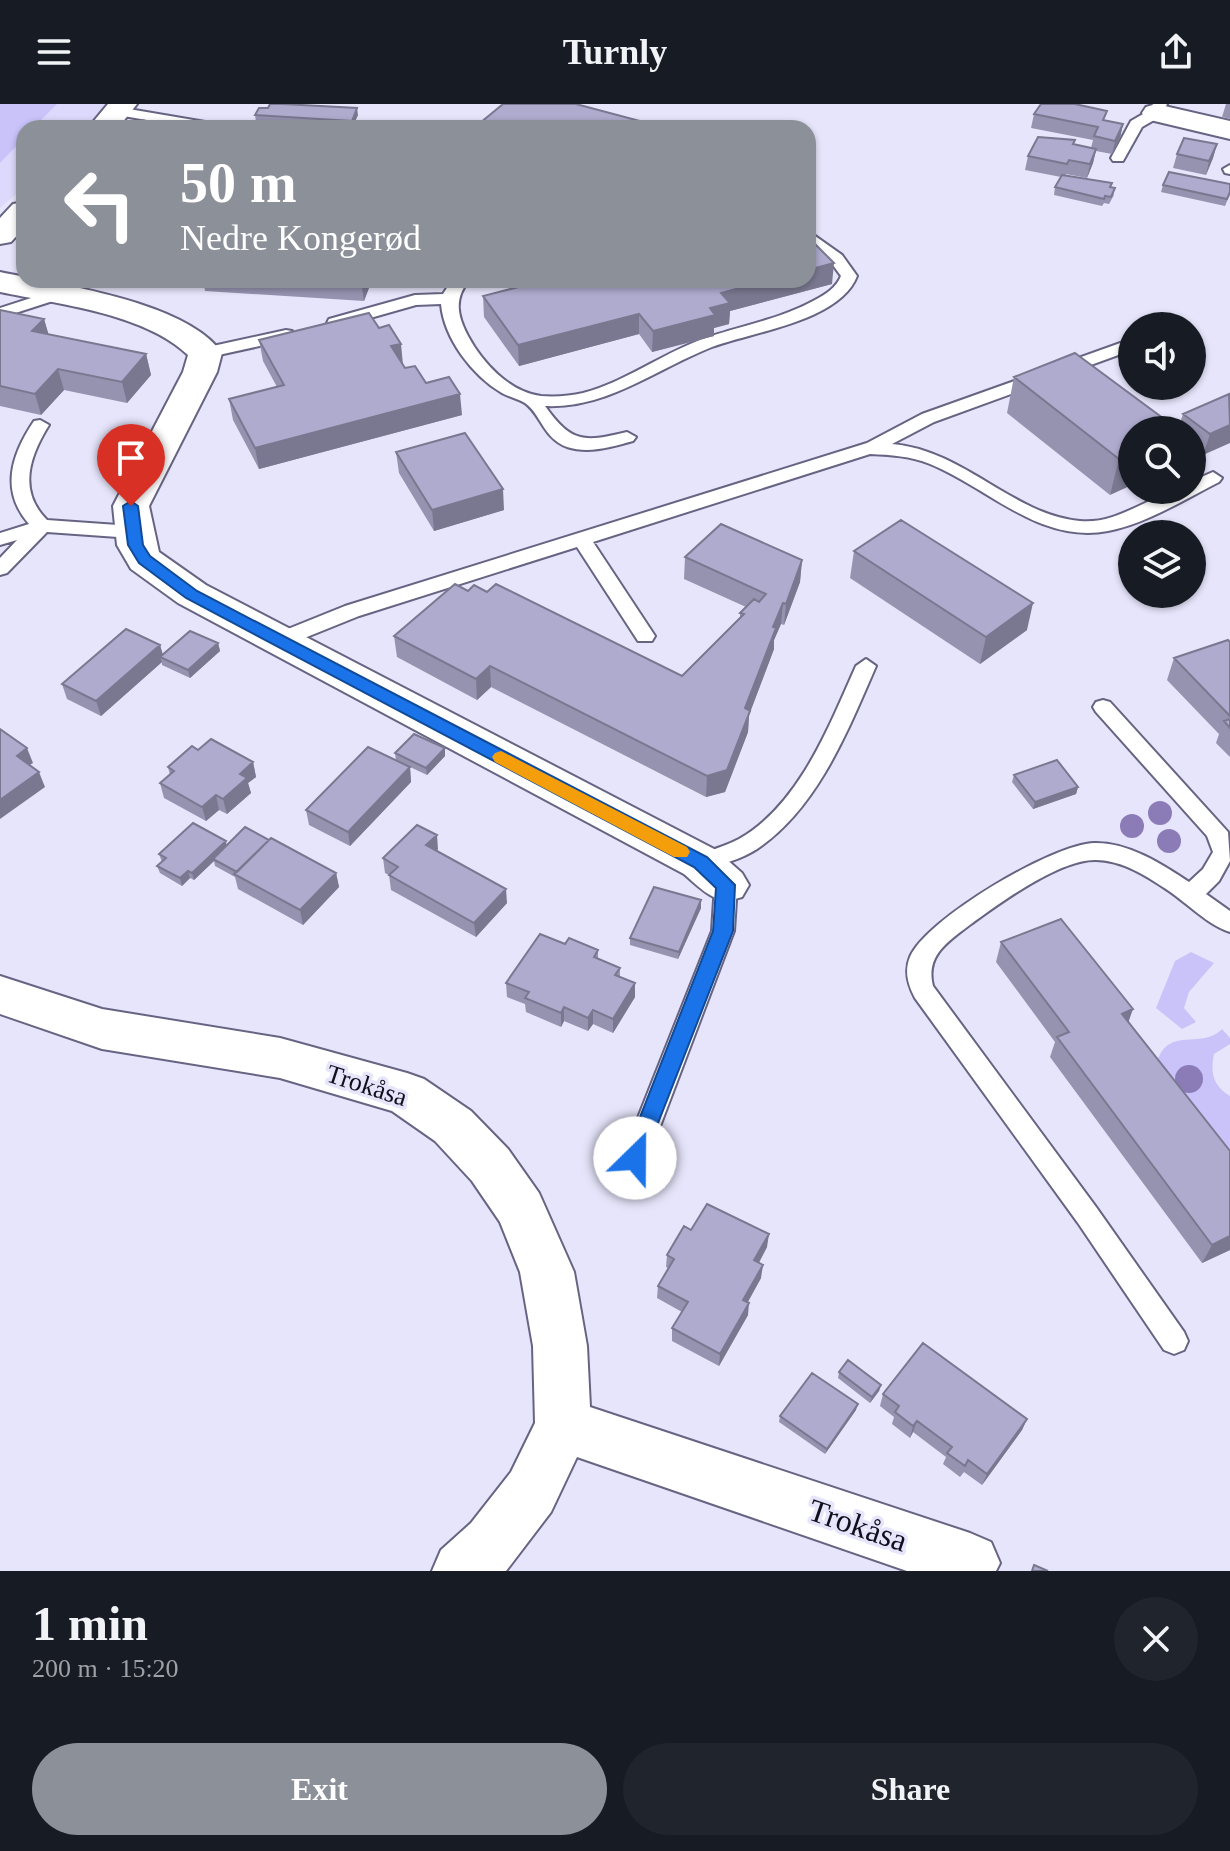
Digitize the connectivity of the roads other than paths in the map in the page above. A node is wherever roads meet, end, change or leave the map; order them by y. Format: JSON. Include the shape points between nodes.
{"nodes":[{"id":1,"x":1158,"y":109,"type":"edge"},
{"id":2,"x":114,"y":114,"type":"edge"},
{"id":3,"x":158,"y":120,"type":"edge"},
{"id":4,"x":1230,"y":130,"type":"edge"},
{"id":5,"x":1118,"y":158,"type":"edge"},
{"id":6,"x":16,"y":219,"type":"edge"},
{"id":7,"x":0,"y":235,"type":"edge"},
{"id":8,"x":816,"y":242,"type":"edge"},
{"id":9,"x":26,"y":288,"type":"edge"},
{"id":10,"x":413,"y":288,"type":"edge"},
{"id":11,"x":451,"y":288,"type":"edge"},
{"id":12,"x":56,"y":295,"type":"junction"},
{"id":13,"x":449,"y":299,"type":"junction"},
{"id":14,"x":415,"y":300,"type":"junction"},
{"id":15,"x":0,"y":313,"type":"edge"},
{"id":16,"x":1118,"y":349,"type":"edge"},
{"id":17,"x":205,"y":353,"type":"junction"},
{"id":18,"x":531,"y":399,"type":"junction"},
{"id":19,"x":40,"y":425,"type":"dead end"},
{"id":20,"x":627,"y":437,"type":"dead end"},
{"id":21,"x":869,"y":448,"type":"junction"},
{"id":22,"x":1213,"y":478,"type":"dead end"},
{"id":23,"x":1206,"y":481,"type":"edge"},
{"id":24,"x":1154,"y":504,"type":"edge"},
{"id":25,"x":42,"y":526,"type":"junction"},
{"id":26,"x":132,"y":532,"type":"junction"},
{"id":27,"x":0,"y":539,"type":"edge"},
{"id":28,"x":582,"y":540,"type":"junction"},
{"id":29,"x":0,"y":569,"type":"edge"},
{"id":30,"x":645,"y":636,"type":"dead end"},
{"id":31,"x":280,"y":640,"type":"junction"},
{"id":32,"x":866,"y":666,"type":"dead end"},
{"id":33,"x":1103,"y":707,"type":"dead end"},
{"id":34,"x":713,"y":874,"type":"junction"},
{"id":35,"x":1190,"y":895,"type":"junction"},
{"id":36,"x":1230,"y":923,"type":"edge"},
{"id":37,"x":0,"y":995,"type":"edge"},
{"id":38,"x":635,"y":1158,"type":"dead end"},
{"id":39,"x":1174,"y":1341,"type":"dead end"},
{"id":40,"x":563,"y":1425,"type":"junction"},
{"id":41,"x":970,"y":1563,"type":"dead end"},
{"id":42,"x":462,"y":1571,"type":"edge"}],
"edges":[{"from":1,"to":4,"type":"street"},
{"from":1,"to":5,"type":"lane","via":[[1136,124]]},
{"from":2,"to":3,"type":"lane"},
{"from":6,"to":7,"type":"street"},
{"from":8,"to":18,"type":"lane","via":[[849,276],[838,294],[593,395],[556,402]]},
{"from":9,"to":12,"type":"street"},
{"from":10,"to":14,"type":"lane"},
{"from":11,"to":13,"type":"lane"},
{"from":12,"to":15,"type":"lane"},
{"from":12,"to":17,"type":"street","via":[[177,329]]},
{"from":13,"to":14,"type":"lane"},
{"from":13,"to":18,"type":"lane","via":[[459,336],[489,377]]},
{"from":14,"to":17,"type":"lane"},
{"from":16,"to":21,"type":"lane","via":[[928,418]]},
{"from":17,"to":26,"type":"street","via":[[131,506]]},
{"from":18,"to":20,"type":"lane","via":[[553,431],[572,443],[594,446]]},
{"from":19,"to":25,"type":"lane","via":[[25,448],[20,482],[23,503]]},
{"from":21,"to":24,"type":"lane","via":[[912,452],[951,467],[1042,518],[1076,526],[1107,525]]},
{"from":21,"to":28,"type":"lane"},
{"from":22,"to":23,"type":"lane"},
{"from":25,"to":26,"type":"lane"},
{"from":25,"to":27,"type":"lane"},
{"from":25,"to":29,"type":"lane"},
{"from":26,"to":31,"type":"street","via":[[144,560],[163,576]]},
{"from":28,"to":30,"type":"lane"},
{"from":28,"to":31,"type":"lane","via":[[352,611]]},
{"from":31,"to":34,"type":"street"},
{"from":32,"to":34,"type":"lane","via":[[825,758],[783,812]]},
{"from":33,"to":35,"type":"lane","via":[[1217,832],[1224,852],[1211,875]]},
{"from":34,"to":38,"type":"lane","via":[[723,931]]},
{"from":35,"to":36,"type":"lane"},
{"from":35,"to":39,"type":"lane","via":[[1121,857],[1097,852],[1070,855],[937,938],[921,957],[918,971],[923,991]]},
{"from":37,"to":40,"type":"street","name":"Trokåsa","via":[[102,1029],[280,1058],[407,1094],[453,1126],[521,1209],[547,1272],[560,1346]]},
{"from":40,"to":41,"type":"street","name":"Trokåsa"},
{"from":40,"to":42,"type":"street","name":"Trokåsa","via":[[531,1492],[492,1544]]}]}
